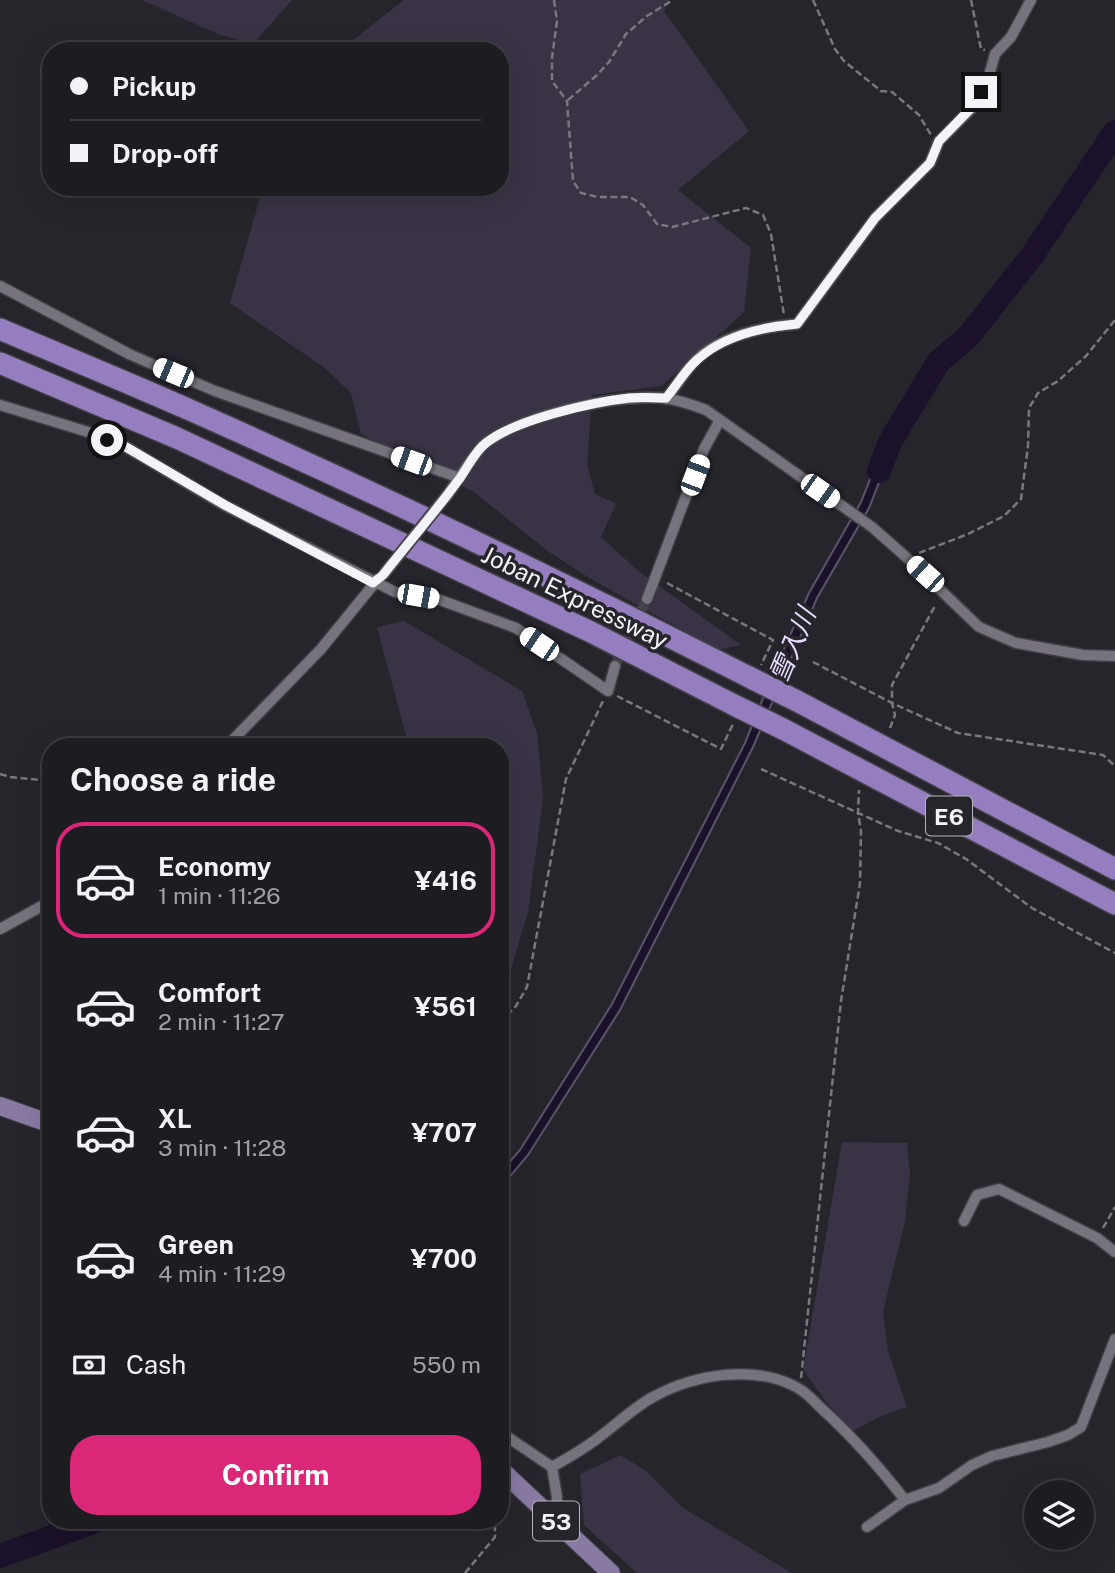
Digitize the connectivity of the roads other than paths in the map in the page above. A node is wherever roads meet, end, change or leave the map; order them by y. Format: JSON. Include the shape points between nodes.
{"nodes":[{"id":1,"x":1031,"y":0,"type":"edge"},
{"id":2,"x":0,"y":286,"type":"edge"},
{"id":3,"x":0,"y":329,"type":"edge"},
{"id":4,"x":0,"y":363,"type":"edge"},
{"id":5,"x":666,"y":398,"type":"junction"},
{"id":6,"x":0,"y":405,"type":"edge"},
{"id":7,"x":720,"y":420,"type":"junction"},
{"id":8,"x":460,"y":478,"type":"junction"},
{"id":9,"x":373,"y":583,"type":"junction"},
{"id":10,"x":647,"y":599,"type":"tunnel mouth"},
{"id":11,"x":1115,"y":656,"type":"edge"},
{"id":12,"x":615,"y":666,"type":"tunnel mouth"},
{"id":13,"x":235,"y":738,"type":"edge"},
{"id":14,"x":1115,"y":869,"type":"edge"},
{"id":15,"x":1115,"y":904,"type":"edge"},
{"id":16,"x":42,"y":906,"type":"edge"},
{"id":17,"x":0,"y":929,"type":"edge"},
{"id":18,"x":0,"y":1106,"type":"edge"},
{"id":19,"x":42,"y":1122,"type":"edge"},
{"id":20,"x":964,"y":1221,"type":"dead end"},
{"id":21,"x":1115,"y":1252,"type":"edge"},
{"id":22,"x":1115,"y":1339,"type":"edge"},
{"id":23,"x":509,"y":1438,"type":"edge"},
{"id":24,"x":552,"y":1467,"type":"junction"},
{"id":25,"x":509,"y":1477,"type":"edge"},
{"id":26,"x":905,"y":1500,"type":"junction"},
{"id":27,"x":555,"y":1520,"type":"junction"},
{"id":28,"x":867,"y":1527,"type":"dead end"},
{"id":29,"x":611,"y":1573,"type":"edge"}],
"edges":[{"from":1,"to":5,"type":"street","via":[[1012,37],[995,54],[975,104],[939,141],[930,163],[875,218],[797,324],[736,336],[717,345],[696,360]]},
{"from":2,"to":8,"type":"street","via":[[131,355],[215,391]]},
{"from":3,"to":14,"type":"highway","name":"Joban Expressway","number":"E6","bridge":true,"via":[[188,409],[608,605]]},
{"from":4,"to":15,"type":"highway","name":"Joban Expressway","number":"E6","bridge":true,"via":[[189,443],[590,632]]},
{"from":5,"to":7,"type":"street","via":[[706,410]]},
{"from":5,"to":8,"type":"street","via":[[611,400],[538,418],[484,443]]},
{"from":6,"to":9,"type":"street","via":[[126,447]]},
{"from":7,"to":10,"type":"street","via":[[704,449]]},
{"from":7,"to":11,"type":"street","via":[[872,527],[979,627],[1016,643]]},
{"from":8,"to":9,"type":"street","bridge":true},
{"from":9,"to":12,"type":"street","via":[[440,600],[516,628],[608,691]]},
{"from":9,"to":13,"type":"street","via":[[321,649]]},
{"from":16,"to":17,"type":"street"},
{"from":18,"to":19,"type":"main road"},
{"from":20,"to":21,"type":"street","via":[[977,1195],[999,1189],[1097,1238]]},
{"from":22,"to":26,"type":"street","via":[[1081,1427],[1048,1442],[992,1456],[939,1488]]},
{"from":23,"to":24,"type":"street"},
{"from":24,"to":26,"type":"street","via":[[652,1397],[702,1379],[754,1375],[799,1389],[849,1433]]},
{"from":24,"to":27,"type":"street"},
{"from":25,"to":27,"type":"main road","number":"53"},
{"from":26,"to":28,"type":"street"},
{"from":27,"to":29,"type":"main road","number":"53"}]}
